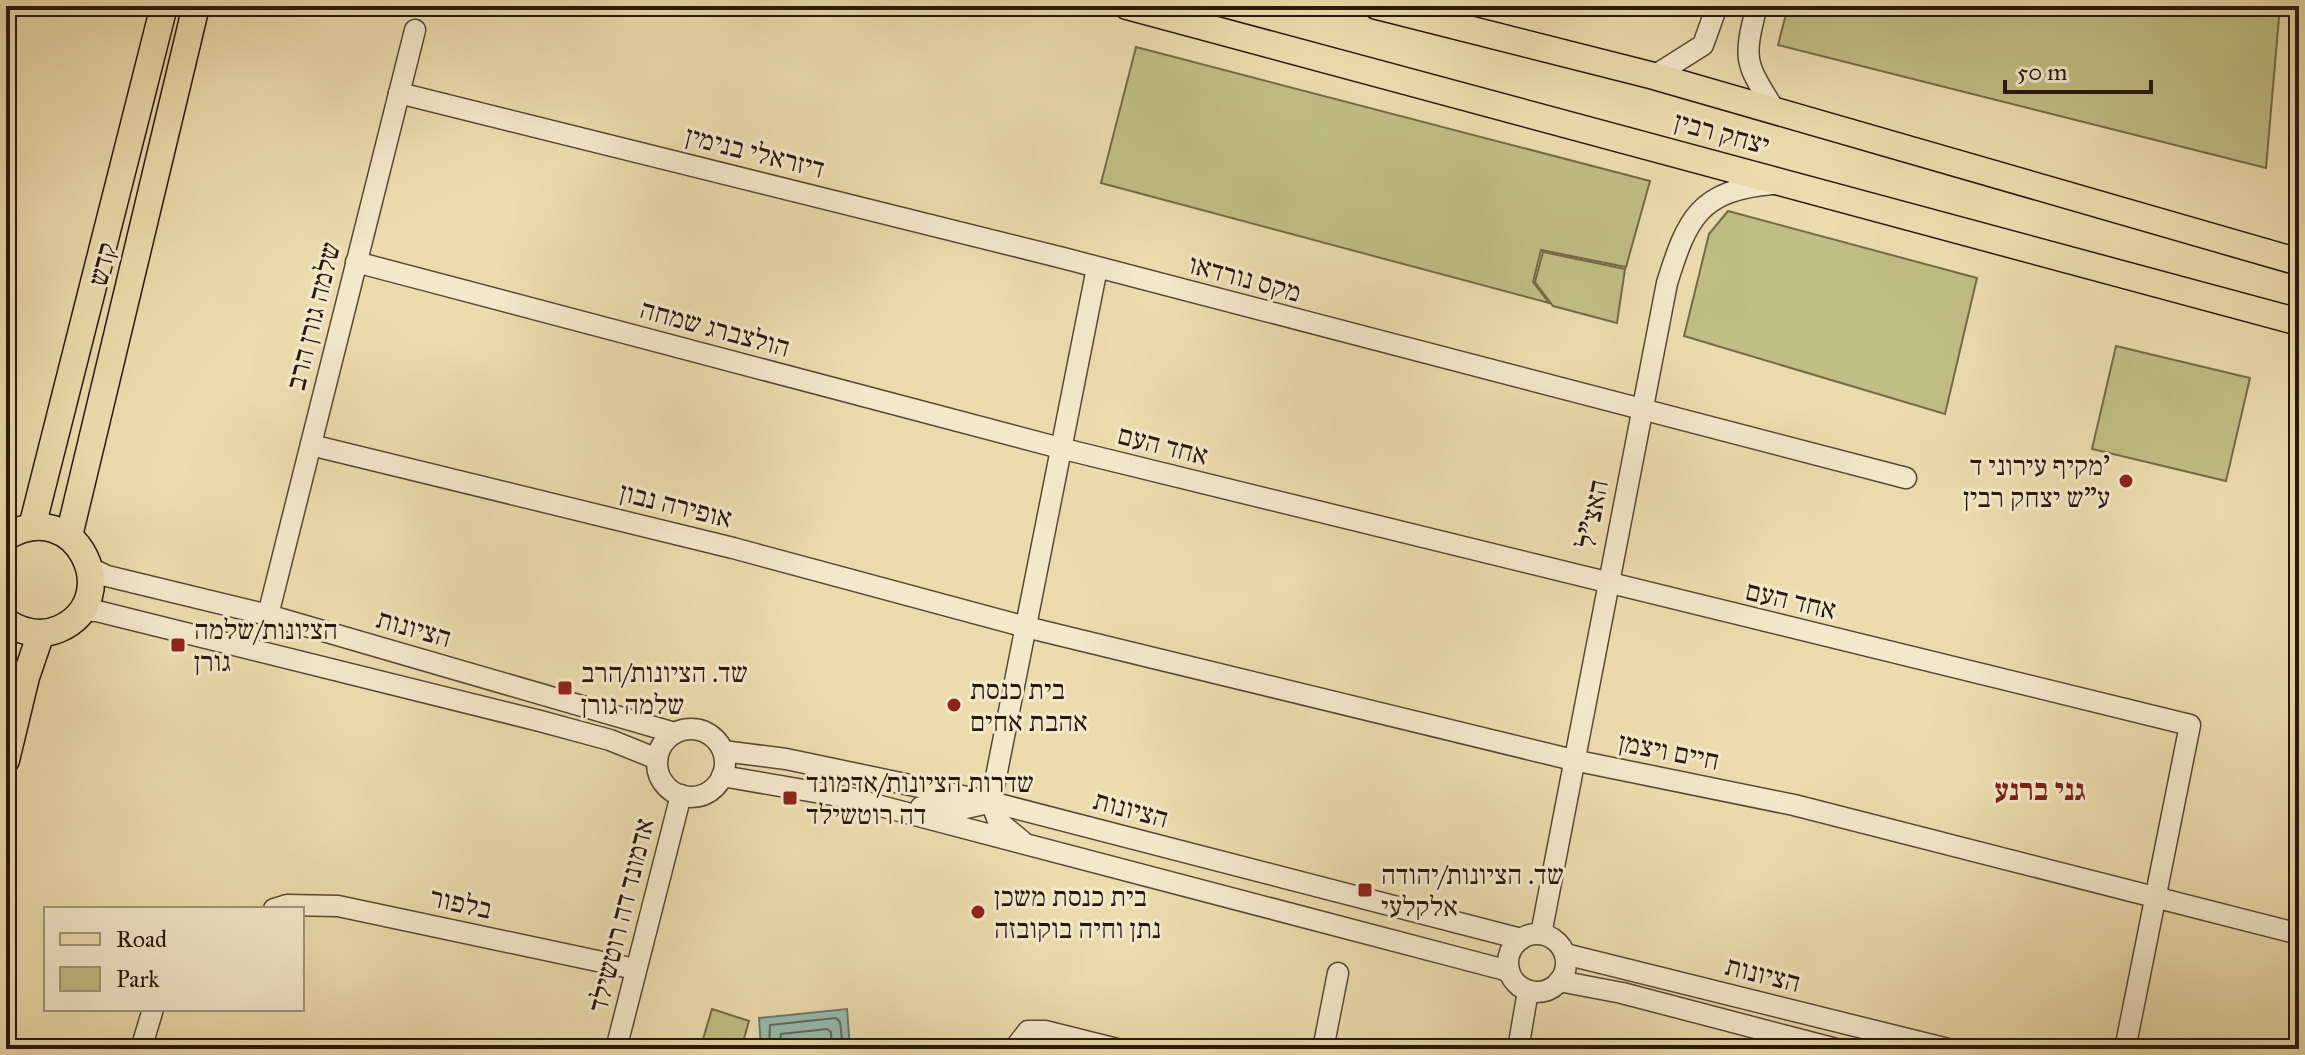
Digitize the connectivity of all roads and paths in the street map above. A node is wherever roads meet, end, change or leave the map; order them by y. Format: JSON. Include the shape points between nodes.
{"nodes":[{"id":1,"x":164,"y":6,"type":"edge"},
{"id":2,"x":196,"y":6,"type":"edge"},
{"id":3,"x":1127,"y":6,"type":"edge"},
{"id":4,"x":1377,"y":6,"type":"edge"},
{"id":5,"x":1717,"y":6,"type":"edge"},
{"id":6,"x":1757,"y":6,"type":"edge"},
{"id":7,"x":415,"y":30,"type":"dead end"},
{"id":8,"x":1654,"y":76,"type":"junction"},
{"id":9,"x":399,"y":93,"type":"junction"},
{"id":10,"x":1775,"y":111,"type":"junction"},
{"id":11,"x":1793,"y":185,"type":"junction"},
{"id":12,"x":356,"y":262,"type":"junction"},
{"id":13,"x":2299,"y":262,"type":"edge"},
{"id":14,"x":1097,"y":268,"type":"junction"},
{"id":15,"x":2299,"y":322,"type":"edge"},
{"id":16,"x":1642,"y":407,"type":"junction"},
{"id":17,"x":311,"y":445,"type":"junction"},
{"id":18,"x":1060,"y":448,"type":"junction"},
{"id":19,"x":1906,"y":478,"type":"dead end"},
{"id":20,"x":32,"y":527,"type":"junction"},
{"id":21,"x":69,"y":536,"type":"junction"},
{"id":22,"x":6,"y":537,"type":"edge"},
{"id":23,"x":90,"y":568,"type":"junction"},
{"id":24,"x":1607,"y":585,"type":"junction"},
{"id":25,"x":81,"y":611,"type":"junction"},
{"id":26,"x":268,"y":615,"type":"junction"},
{"id":27,"x":6,"y":622,"type":"edge"},
{"id":28,"x":1026,"y":627,"type":"junction"},
{"id":29,"x":41,"y":633,"type":"junction"},
{"id":30,"x":675,"y":733,"type":"junction"},
{"id":31,"x":723,"y":751,"type":"junction"},
{"id":32,"x":657,"y":759,"type":"junction"},
{"id":33,"x":6,"y":760,"type":"edge"},
{"id":34,"x":1573,"y":760,"type":"junction"},
{"id":35,"x":722,"y":776,"type":"junction"},
{"id":36,"x":681,"y":795,"type":"junction"},
{"id":37,"x":850,"y":798,"type":"junction"},
{"id":38,"x":991,"y":802,"type":"junction"},
{"id":39,"x":1031,"y":847,"type":"junction"},
{"id":40,"x":2156,"y":896,"type":"junction"},
{"id":41,"x":280,"y":907,"type":"edge"},
{"id":42,"x":1541,"y":934,"type":"junction"},
{"id":43,"x":2299,"y":934,"type":"edge"},
{"id":44,"x":1521,"y":939,"type":"junction"},
{"id":45,"x":1565,"y":954,"type":"junction"},
{"id":46,"x":635,"y":969,"type":"junction"},
{"id":47,"x":1509,"y":971,"type":"junction"},
{"id":48,"x":1338,"y":973,"type":"dead end"},
{"id":49,"x":1559,"y":981,"type":"junction"},
{"id":50,"x":1528,"y":991,"type":"junction"},
{"id":51,"x":152,"y":1011,"type":"edge"},
{"id":52,"x":141,"y":1049,"type":"edge"},
{"id":53,"x":616,"y":1049,"type":"edge"},
{"id":54,"x":1014,"y":1049,"type":"edge"},
{"id":55,"x":1117,"y":1049,"type":"edge"},
{"id":56,"x":1323,"y":1049,"type":"edge"},
{"id":57,"x":1518,"y":1049,"type":"edge"},
{"id":58,"x":1836,"y":1049,"type":"edge"},
{"id":59,"x":1948,"y":1049,"type":"edge"},
{"id":60,"x":2125,"y":1049,"type":"edge"}],
"edges":[{"from":1,"to":20,"type":"main road","name":"קדש"},
{"from":2,"to":21,"type":"main road","name":"קדש"},
{"from":3,"to":11,"type":"main road","name":"יצחק רבין"},
{"from":4,"to":8,"type":"main road","name":"יצחק רבין"},
{"from":5,"to":8,"type":"street","via":[[1703,45]]},
{"from":6,"to":10,"type":"street","via":[[1746,53],[1751,72]]},
{"from":7,"to":9,"type":"street","name":"שלמה גורן הרב"},
{"from":8,"to":10,"type":"main road","name":"יצחק רבין"},
{"from":9,"to":12,"type":"street","name":"שלמה גורן הרב"},
{"from":9,"to":14,"type":"street","name":"דיזראלי בנימין"},
{"from":10,"to":13,"type":"main road","name":"יצחק רבין"},
{"from":11,"to":15,"type":"main road","name":"יצחק רבין"},
{"from":11,"to":16,"type":"street","name":"האצ\"ל","via":[[1756,185],[1729,192],[1695,214],[1667,283]]},
{"from":12,"to":17,"type":"street","name":"שלמה גורן הרב"},
{"from":12,"to":18,"type":"street","name":"הולצברג שמחה"},
{"from":14,"to":16,"type":"street","name":"מקס נורדאו"},
{"from":14,"to":18,"type":"street"},
{"from":16,"to":19,"type":"street","name":"מקס נורדאו"},
{"from":16,"to":24,"type":"street","name":"האצ\"ל"},
{"from":17,"to":26,"type":"street","name":"שלמה גורן הרב"},
{"from":17,"to":28,"type":"street","name":"אופירה נבון","via":[[733,548]]},
{"from":18,"to":24,"type":"street","name":"אחד העם"},
{"from":18,"to":28,"type":"street"},
{"from":20,"to":21,"type":"main road"},
{"from":20,"to":22,"type":"main road"},
{"from":21,"to":23,"type":"main road"},
{"from":23,"to":25,"type":"main road"},
{"from":23,"to":26,"type":"street","name":"הציונות"},
{"from":24,"to":34,"type":"street","name":"האצ\"ל"},
{"from":24,"to":40,"type":"street","name":"אחד העם","via":[[2190,725]]},
{"from":25,"to":29,"type":"main road","via":[[66,625]]},
{"from":25,"to":32,"type":"street","name":"הציונות","via":[[540,721]]},
{"from":26,"to":30,"type":"street","name":"הציונות"},
{"from":27,"to":29,"type":"main road"},
{"from":28,"to":34,"type":"street","name":"חיים ויצמן"},
{"from":28,"to":38,"type":"street"},
{"from":29,"to":33,"type":"main road"},
{"from":30,"to":31,"type":"street","via":[[706,732]]},
{"from":30,"to":32,"type":"street"},
{"from":31,"to":35,"type":"street"},
{"from":31,"to":38,"type":"street","name":"הציונות"},
{"from":32,"to":36,"type":"street","via":[[663,781]]},
{"from":34,"to":40,"type":"street","name":"חיים ויצמן","via":[[1794,805]]},
{"from":34,"to":42,"type":"street","name":"האצ\"ל"},
{"from":35,"to":36,"type":"street","via":[[701,796]]},
{"from":35,"to":37,"type":"street"},
{"from":36,"to":46,"type":"street","name":"אדמונד דה רוטשילד"},
{"from":37,"to":38,"type":"street","via":[[953,811]]},
{"from":37,"to":39,"type":"street"},
{"from":38,"to":39,"type":"street","via":[[998,821]]},
{"from":38,"to":44,"type":"street","name":"הציונות"},
{"from":39,"to":47,"type":"street"},
{"from":40,"to":43,"type":"street","name":"חיים ויצמן"},
{"from":40,"to":60,"type":"street","name":"אחד העם"},
{"from":41,"to":46,"type":"street","name":"בלפור","via":[[338,906]]},
{"from":42,"to":44,"type":"street"},
{"from":42,"to":45,"type":"street","via":[[1556,941]]},
{"from":44,"to":47,"type":"street","via":[[1510,953]]},
{"from":45,"to":49,"type":"street"},
{"from":45,"to":59,"type":"street","name":"הציונות"},
{"from":46,"to":53,"type":"street","name":"אדמונד דה רוטשילד"},
{"from":47,"to":50,"type":"street"},
{"from":48,"to":56,"type":"street"},
{"from":49,"to":50,"type":"street","via":[[1545,991]]},
{"from":49,"to":58,"type":"street","name":"הציונות"},
{"from":50,"to":57,"type":"street"},
{"from":51,"to":52,"type":"street"},
{"from":54,"to":55,"type":"street","via":[[1028,1031]]}]}
